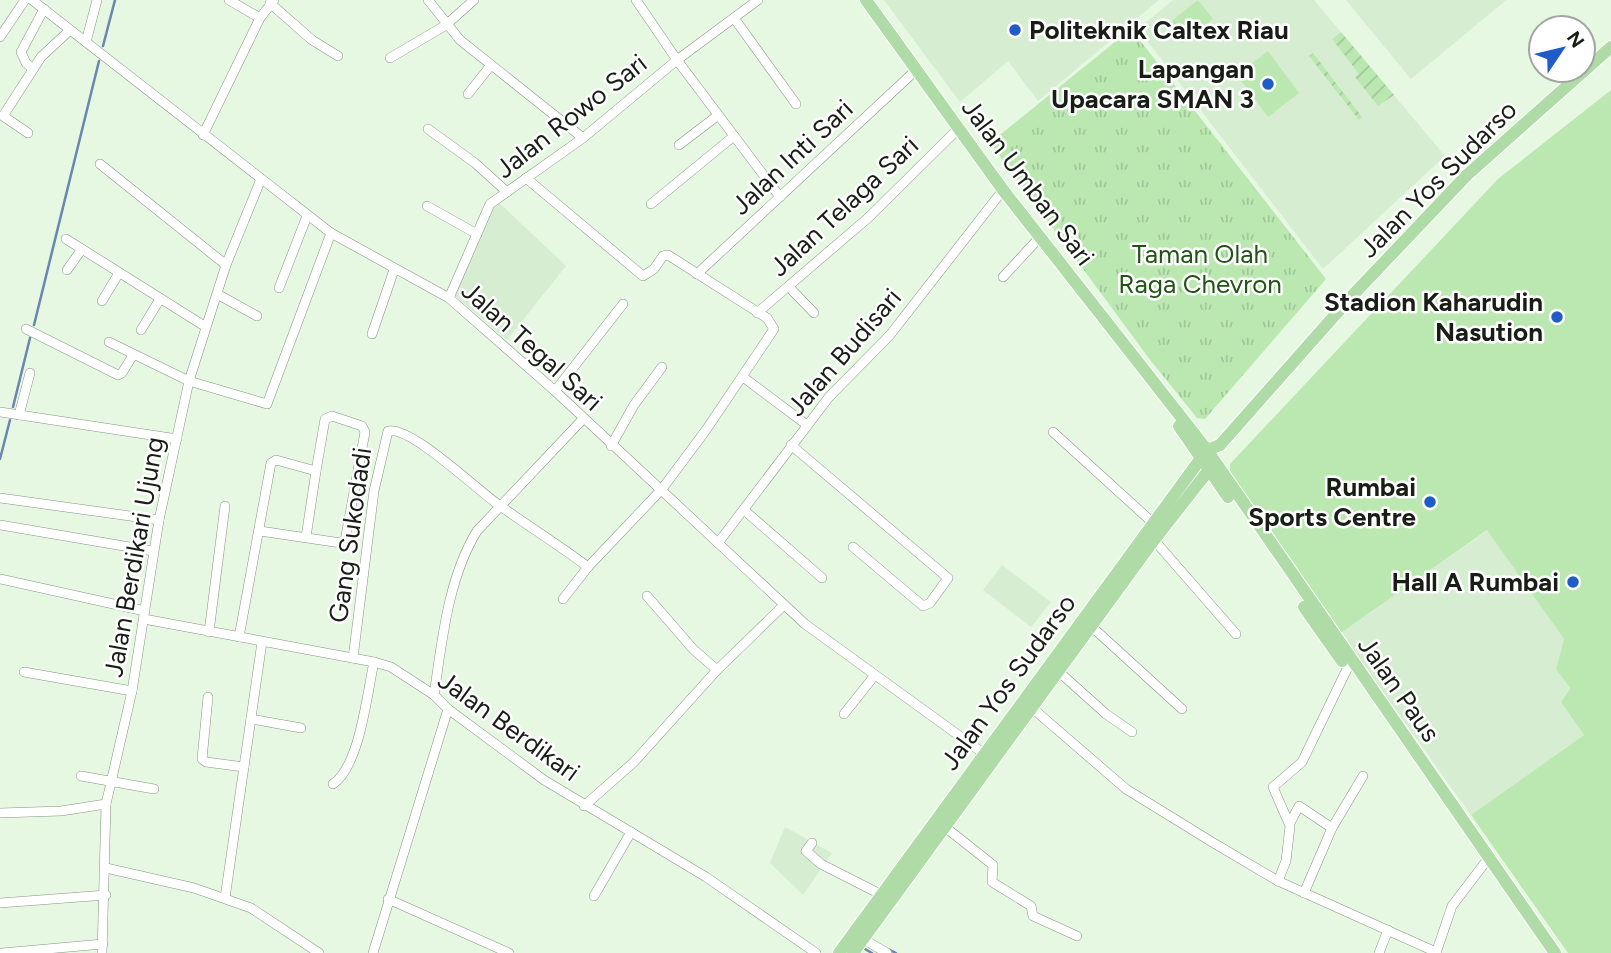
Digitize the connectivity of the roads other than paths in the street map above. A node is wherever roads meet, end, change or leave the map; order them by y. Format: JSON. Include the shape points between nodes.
{"nodes":[{"id":1,"x":24,"y":0,"type":"edge"},
{"id":2,"x":32,"y":0,"type":"edge"},
{"id":3,"x":97,"y":0,"type":"edge"},
{"id":4,"x":229,"y":0,"type":"edge"},
{"id":5,"x":428,"y":0,"type":"edge"},
{"id":6,"x":474,"y":0,"type":"edge"},
{"id":7,"x":636,"y":0,"type":"edge"},
{"id":8,"x":758,"y":0,"type":"edge"},
{"id":9,"x":866,"y":0,"type":"edge"},
{"id":10,"x":272,"y":2,"type":"edge"},
{"id":11,"x":44,"y":9,"type":"junction"},
{"id":12,"x":260,"y":18,"type":"junction"},
{"id":13,"x":734,"y":18,"type":"junction"},
{"id":14,"x":446,"y":25,"type":"junction"},
{"id":15,"x":71,"y":30,"type":"junction"},
{"id":16,"x":0,"y":37,"type":"edge"},
{"id":17,"x":86,"y":42,"type":"junction"},
{"id":18,"x":1611,"y":47,"type":"edge"},
{"id":19,"x":338,"y":56,"type":"dead end"},
{"id":20,"x":390,"y":58,"type":"dead end"},
{"id":21,"x":677,"y":60,"type":"junction"},
{"id":22,"x":491,"y":65,"type":"junction"},
{"id":23,"x":33,"y":69,"type":"junction"},
{"id":24,"x":915,"y":71,"type":"junction"},
{"id":25,"x":468,"y":94,"type":"dead end"},
{"id":26,"x":796,"y":104,"type":"dead end"},
{"id":27,"x":717,"y":116,"type":"junction"},
{"id":28,"x":428,"y":129,"type":"dead end"},
{"id":29,"x":958,"y":129,"type":"junction"},
{"id":30,"x":28,"y":133,"type":"dead end"},
{"id":31,"x":203,"y":135,"type":"junction"},
{"id":32,"x":734,"y":136,"type":"junction"},
{"id":33,"x":583,"y":138,"type":"junction"},
{"id":34,"x":679,"y":145,"type":"dead end"},
{"id":35,"x":100,"y":164,"type":"dead end"},
{"id":36,"x":526,"y":178,"type":"junction"},
{"id":37,"x":261,"y":179,"type":"junction"},
{"id":38,"x":1003,"y":190,"type":"junction"},
{"id":39,"x":507,"y":192,"type":"junction"},
{"id":40,"x":780,"y":197,"type":"junction"},
{"id":41,"x":651,"y":204,"type":"dead end"},
{"id":42,"x":427,"y":206,"type":"dead end"},
{"id":43,"x":307,"y":216,"type":"junction"},
{"id":44,"x":331,"y":233,"type":"junction"},
{"id":45,"x":477,"y":233,"type":"junction"},
{"id":46,"x":1041,"y":237,"type":"junction"},
{"id":47,"x":66,"y":239,"type":"dead end"},
{"id":48,"x":82,"y":249,"type":"junction"},
{"id":49,"x":226,"y":265,"type":"junction"},
{"id":50,"x":67,"y":270,"type":"dead end"},
{"id":51,"x":394,"y":270,"type":"junction"},
{"id":52,"x":119,"y":274,"type":"junction"},
{"id":53,"x":697,"y":274,"type":"junction"},
{"id":54,"x":1003,"y":277,"type":"dead end"},
{"id":55,"x":789,"y":286,"type":"junction"},
{"id":56,"x":279,"y":288,"type":"dead end"},
{"id":57,"x":219,"y":295,"type":"junction"},
{"id":58,"x":449,"y":298,"type":"junction"},
{"id":59,"x":160,"y":299,"type":"junction"},
{"id":60,"x":102,"y":301,"type":"dead end"},
{"id":61,"x":623,"y":304,"type":"dead end"},
{"id":62,"x":757,"y":313,"type":"junction"},
{"id":63,"x":814,"y":313,"type":"dead end"},
{"id":64,"x":257,"y":316,"type":"dead end"},
{"id":65,"x":206,"y":327,"type":"junction"},
{"id":66,"x":26,"y":329,"type":"dead end"},
{"id":67,"x":141,"y":330,"type":"dead end"},
{"id":68,"x":372,"y":334,"type":"dead end"},
{"id":69,"x":109,"y":342,"type":"dead end"},
{"id":70,"x":133,"y":355,"type":"junction"},
{"id":71,"x":662,"y":367,"type":"dead end"},
{"id":72,"x":30,"y":373,"type":"dead end"},
{"id":73,"x":743,"y":377,"type":"junction"},
{"id":74,"x":189,"y":381,"type":"junction"},
{"id":75,"x":555,"y":391,"type":"junction"},
{"id":76,"x":0,"y":412,"type":"edge"},
{"id":77,"x":19,"y":415,"type":"junction"},
{"id":78,"x":583,"y":418,"type":"junction"},
{"id":79,"x":807,"y":425,"type":"junction"},
{"id":80,"x":1053,"y":432,"type":"dead end"},
{"id":81,"x":177,"y":439,"type":"junction"},
{"id":82,"x":791,"y":445,"type":"junction"},
{"id":83,"x":611,"y":446,"type":"junction"},
{"id":84,"x":1208,"y":460,"type":"junction"},
{"id":85,"x":316,"y":471,"type":"junction"},
{"id":86,"x":662,"y":489,"type":"junction"},
{"id":87,"x":0,"y":498,"type":"edge"},
{"id":88,"x":225,"y":506,"type":"dead end"},
{"id":89,"x":502,"y":507,"type":"junction"},
{"id":90,"x":744,"y":510,"type":"junction"},
{"id":91,"x":159,"y":520,"type":"junction"},
{"id":92,"x":1152,"y":522,"type":"junction"},
{"id":93,"x":0,"y":525,"type":"edge"},
{"id":94,"x":260,"y":531,"type":"junction"},
{"id":95,"x":306,"y":537,"type":"junction"},
{"id":96,"x":1154,"y":540,"type":"junction"},
{"id":97,"x":718,"y":543,"type":"junction"},
{"id":98,"x":853,"y":547,"type":"dead end"},
{"id":99,"x":153,"y":551,"type":"junction"},
{"id":100,"x":588,"y":567,"type":"junction"},
{"id":101,"x":822,"y":578,"type":"dead end"},
{"id":102,"x":0,"y":579,"type":"edge"},
{"id":103,"x":647,"y":596,"type":"dead end"},
{"id":104,"x":563,"y":599,"type":"dead end"},
{"id":105,"x":785,"y":606,"type":"junction"},
{"id":106,"x":144,"y":615,"type":"junction"},
{"id":107,"x":1091,"y":626,"type":"junction"},
{"id":108,"x":209,"y":632,"type":"junction"},
{"id":109,"x":1236,"y":634,"type":"dead end"},
{"id":110,"x":239,"y":637,"type":"junction"},
{"id":111,"x":262,"y":642,"type":"junction"},
{"id":112,"x":1063,"y":655,"type":"junction"},
{"id":113,"x":353,"y":658,"type":"junction"},
{"id":114,"x":374,"y":662,"type":"junction"},
{"id":115,"x":1347,"y":669,"type":"junction"},
{"id":116,"x":717,"y":670,"type":"junction"},
{"id":117,"x":1058,"y":671,"type":"junction"},
{"id":118,"x":24,"y":672,"type":"dead end"},
{"id":119,"x":875,"y":675,"type":"junction"},
{"id":120,"x":132,"y":691,"type":"junction"},
{"id":121,"x":434,"y":695,"type":"junction"},
{"id":122,"x":208,"y":697,"type":"dead end"},
{"id":123,"x":1031,"y":707,"type":"junction"},
{"id":124,"x":448,"y":709,"type":"junction"},
{"id":125,"x":1182,"y":709,"type":"dead end"},
{"id":126,"x":844,"y":714,"type":"dead end"},
{"id":127,"x":251,"y":719,"type":"junction"},
{"id":128,"x":301,"y":728,"type":"dead end"},
{"id":129,"x":1132,"y":732,"type":"dead end"},
{"id":130,"x":983,"y":753,"type":"junction"},
{"id":131,"x":244,"y":767,"type":"junction"},
{"id":132,"x":80,"y":776,"type":"dead end"},
{"id":133,"x":1363,"y":776,"type":"dead end"},
{"id":134,"x":111,"y":780,"type":"junction"},
{"id":135,"x":333,"y":783,"type":"dead end"},
{"id":136,"x":153,"y":789,"type":"dead end"},
{"id":137,"x":106,"y":804,"type":"junction"},
{"id":138,"x":584,"y":806,"type":"junction"},
{"id":139,"x":0,"y":814,"type":"edge"},
{"id":140,"x":1290,"y":823,"type":"junction"},
{"id":141,"x":945,"y":827,"type":"junction"},
{"id":142,"x":1332,"y":828,"type":"junction"},
{"id":143,"x":631,"y":832,"type":"junction"},
{"id":144,"x":812,"y":843,"type":"dead end"},
{"id":145,"x":1485,"y":864,"type":"junction"},
{"id":146,"x":106,"y":868,"type":"junction"},
{"id":147,"x":1278,"y":881,"type":"junction"},
{"id":148,"x":1304,"y":893,"type":"junction"},
{"id":149,"x":106,"y":895,"type":"junction"},
{"id":150,"x":594,"y":895,"type":"dead end"},
{"id":151,"x":882,"y":895,"type":"junction"},
{"id":152,"x":225,"y":898,"type":"junction"},
{"id":153,"x":388,"y":899,"type":"junction"},
{"id":154,"x":0,"y":903,"type":"edge"},
{"id":155,"x":1388,"y":930,"type":"junction"},
{"id":156,"x":1077,"y":936,"type":"dead end"},
{"id":157,"x":863,"y":939,"type":"junction"},
{"id":158,"x":103,"y":948,"type":"edge"},
{"id":159,"x":1436,"y":952,"type":"edge"},
{"id":160,"x":2,"y":953,"type":"edge"},
{"id":161,"x":319,"y":953,"type":"edge"},
{"id":162,"x":373,"y":953,"type":"edge"},
{"id":163,"x":509,"y":953,"type":"edge"},
{"id":164,"x":816,"y":953,"type":"edge"},
{"id":165,"x":839,"y":953,"type":"edge"},
{"id":166,"x":853,"y":953,"type":"edge"},
{"id":167,"x":887,"y":953,"type":"edge"},
{"id":168,"x":1379,"y":953,"type":"edge"},
{"id":169,"x":1548,"y":953,"type":"edge"},
{"id":170,"x":1555,"y":953,"type":"edge"}],
"edges":[{"from":1,"to":16,"type":"street"},
{"from":2,"to":11,"type":"street","name":"Jalan Tegal Sari"},
{"from":3,"to":17,"type":"street"},
{"from":4,"to":12,"type":"street"},
{"from":5,"to":14,"type":"street"},
{"from":6,"to":14,"type":"street"},
{"from":7,"to":21,"type":"street"},
{"from":8,"to":13,"type":"street","name":"Jalan Rowo Sari"},
{"from":9,"to":24,"type":"main road","name":"Jalan Umban Sari"},
{"from":10,"to":12,"type":"street"},
{"from":10,"to":19,"type":"street","via":[[312,40]]},
{"from":11,"to":15,"type":"street","name":"Jalan Tegal Sari"},
{"from":11,"to":23,"type":"street","via":[[21,52]]},
{"from":12,"to":31,"type":"street"},
{"from":13,"to":21,"type":"street","name":"Jalan Rowo Sari"},
{"from":13,"to":26,"type":"street"},
{"from":14,"to":20,"type":"street"},
{"from":14,"to":22,"type":"street"},
{"from":15,"to":17,"type":"street","name":"Jalan Tegal Sari"},
{"from":15,"to":23,"type":"street"},
{"from":17,"to":31,"type":"street","name":"Jalan Tegal Sari"},
{"from":18,"to":84,"type":"main road","name":"Jalan Yos Sudarso","via":[[1467,175]]},
{"from":21,"to":27,"type":"street"},
{"from":21,"to":33,"type":"street","name":"Jalan Rowo Sari"},
{"from":22,"to":25,"type":"street"},
{"from":22,"to":33,"type":"street"},
{"from":23,"to":30,"type":"street","via":[[4,116]]},
{"from":24,"to":29,"type":"main road","name":"Jalan Umban Sari"},
{"from":24,"to":40,"type":"street","name":"Jalan Inti Sari"},
{"from":27,"to":32,"type":"street"},
{"from":27,"to":34,"type":"street"},
{"from":28,"to":39,"type":"street"},
{"from":29,"to":38,"type":"main road","name":"Jalan Umban Sari"},
{"from":29,"to":55,"type":"street","name":"Jalan Telaga Sari","via":[[868,218]]},
{"from":31,"to":37,"type":"street","name":"Jalan Tegal Sari"},
{"from":32,"to":40,"type":"street"},
{"from":32,"to":41,"type":"street"},
{"from":33,"to":36,"type":"street","name":"Jalan Rowo Sari"},
{"from":35,"to":49,"type":"street"},
{"from":36,"to":39,"type":"street","name":"Jalan Rowo Sari"},
{"from":36,"to":53,"type":"street","via":[[643,276],[668,255]]},
{"from":37,"to":43,"type":"street","name":"Jalan Tegal Sari"},
{"from":37,"to":49,"type":"street","name":"Jalan Berdikari Ujung"},
{"from":38,"to":46,"type":"main road","name":"Jalan Umban Sari"},
{"from":38,"to":79,"type":"street","name":"Jalan Budisari","via":[[890,335]]},
{"from":39,"to":45,"type":"street","name":"Jalan Rowo Sari","via":[[489,206]]},
{"from":40,"to":53,"type":"street","name":"Jalan Inti Sari"},
{"from":42,"to":45,"type":"street"},
{"from":43,"to":44,"type":"street","name":"Jalan Tegal Sari"},
{"from":43,"to":56,"type":"street"},
{"from":44,"to":51,"type":"street","name":"Jalan Tegal Sari"},
{"from":44,"to":74,"type":"street","via":[[267,404]]},
{"from":45,"to":58,"type":"street","name":"Jalan Rowo Sari"},
{"from":46,"to":54,"type":"street"},
{"from":46,"to":84,"type":"main road","name":"Jalan Umban Sari"},
{"from":47,"to":48,"type":"street"},
{"from":48,"to":50,"type":"street"},
{"from":48,"to":52,"type":"street"},
{"from":49,"to":57,"type":"street","name":"Jalan Berdikari Ujung"},
{"from":51,"to":58,"type":"street","name":"Jalan Tegal Sari"},
{"from":51,"to":68,"type":"street"},
{"from":52,"to":59,"type":"street"},
{"from":52,"to":60,"type":"street"},
{"from":53,"to":62,"type":"street"},
{"from":55,"to":62,"type":"street","name":"Jalan Telaga Sari"},
{"from":55,"to":63,"type":"street"},
{"from":57,"to":64,"type":"street"},
{"from":57,"to":65,"type":"street","name":"Jalan Berdikari Ujung"},
{"from":58,"to":75,"type":"street","name":"Jalan Tegal Sari"},
{"from":59,"to":65,"type":"street"},
{"from":59,"to":67,"type":"street"},
{"from":61,"to":75,"type":"street"},
{"from":62,"to":73,"type":"street","via":[[772,323],[773,333]]},
{"from":65,"to":74,"type":"street","name":"Jalan Berdikari Ujung"},
{"from":66,"to":70,"type":"street","via":[[118,375]]},
{"from":69,"to":70,"type":"street"},
{"from":70,"to":74,"type":"street"},
{"from":71,"to":83,"type":"street"},
{"from":72,"to":77,"type":"street"},
{"from":73,"to":79,"type":"street"},
{"from":73,"to":86,"type":"street"},
{"from":74,"to":81,"type":"street","name":"Jalan Berdikari Ujung"},
{"from":75,"to":78,"type":"street","name":"Jalan Tegal Sari"},
{"from":76,"to":77,"type":"street"},
{"from":77,"to":81,"type":"street"},
{"from":78,"to":83,"type":"street","name":"Jalan Tegal Sari"},
{"from":78,"to":89,"type":"street","via":[[528,473]]},
{"from":79,"to":82,"type":"street","name":"Jalan Budisari"},
{"from":80,"to":92,"type":"street"},
{"from":81,"to":91,"type":"street","name":"Jalan Berdikari Ujung"},
{"from":82,"to":90,"type":"street","name":"Jalan Budisari"},
{"from":82,"to":98,"type":"street","via":[[948,577],[923,606]]},
{"from":83,"to":86,"type":"street","name":"Jalan Tegal Sari"},
{"from":84,"to":92,"type":"main road","name":"Jalan Yos Sudarso"},
{"from":84,"to":96,"type":"main road","name":"Jalan Yos Sudarso"},
{"from":84,"to":115,"type":"main road","name":"Jalan Paus"},
{"from":84,"to":170,"type":"main road","name":"Jalan Paus"},
{"from":85,"to":94,"type":"street","via":[[272,461]]},
{"from":85,"to":95,"type":"street"},
{"from":85,"to":95,"type":"street","via":[[325,419],[332,416],[362,426],[365,432],[345,541]]},
{"from":86,"to":97,"type":"street","name":"Jalan Tegal Sari"},
{"from":86,"to":100,"type":"street"},
{"from":87,"to":91,"type":"street"},
{"from":88,"to":108,"type":"street"},
{"from":89,"to":100,"type":"street"},
{"from":89,"to":113,"type":"street","name":"Gang Sukodadi","via":[[419,443],[388,431],[374,491]]},
{"from":89,"to":121,"type":"street","via":[[477,530],[465,550]]},
{"from":90,"to":97,"type":"street","name":"Jalan Budisari"},
{"from":90,"to":101,"type":"street"},
{"from":91,"to":99,"type":"street","name":"Jalan Berdikari Ujung"},
{"from":92,"to":112,"type":"main road","name":"Jalan Yos Sudarso"},
{"from":93,"to":99,"type":"street"},
{"from":94,"to":95,"type":"street"},
{"from":94,"to":110,"type":"street"},
{"from":96,"to":107,"type":"main road","name":"Jalan Yos Sudarso"},
{"from":96,"to":109,"type":"street"},
{"from":97,"to":105,"type":"street","name":"Jalan Tegal Sari"},
{"from":99,"to":106,"type":"street","name":"Jalan Berdikari Ujung"},
{"from":100,"to":104,"type":"street"},
{"from":102,"to":106,"type":"street","name":"Jalan Berdikari"},
{"from":103,"to":116,"type":"street"},
{"from":105,"to":116,"type":"street"},
{"from":105,"to":119,"type":"street","name":"Jalan Tegal Sari"},
{"from":106,"to":108,"type":"street","name":"Jalan Berdikari"},
{"from":106,"to":120,"type":"street","name":"Jalan Berdikari Ujung"},
{"from":107,"to":112,"type":"main road","name":"Jalan Yos Sudarso"},
{"from":107,"to":125,"type":"street"},
{"from":108,"to":110,"type":"street","name":"Jalan Berdikari"},
{"from":110,"to":111,"type":"street","name":"Jalan Berdikari"},
{"from":111,"to":113,"type":"street","name":"Jalan Berdikari"},
{"from":111,"to":127,"type":"street"},
{"from":112,"to":117,"type":"main road","name":"Jalan Yos Sudarso"},
{"from":112,"to":130,"type":"main road","name":"Jalan Yos Sudarso"},
{"from":113,"to":114,"type":"street","name":"Jalan Berdikari"},
{"from":114,"to":121,"type":"street","name":"Jalan Berdikari","via":[[391,667]]},
{"from":114,"to":135,"type":"street","via":[[355,750],[344,775]]},
{"from":115,"to":140,"type":"street","via":[[1301,762],[1273,787]]},
{"from":115,"to":145,"type":"main road","name":"Jalan Paus"},
{"from":116,"to":138,"type":"street","via":[[634,762]]},
{"from":117,"to":123,"type":"main road","name":"Jalan Yos Sudarso"},
{"from":117,"to":129,"type":"street"},
{"from":118,"to":120,"type":"street"},
{"from":119,"to":126,"type":"street"},
{"from":119,"to":130,"type":"street","name":"Jalan Tegal Sari"},
{"from":120,"to":134,"type":"street","name":"Jalan Berdikari Ujung"},
{"from":121,"to":124,"type":"street","name":"Jalan Berdikari"},
{"from":122,"to":131,"type":"street","via":[[202,758]]},
{"from":123,"to":141,"type":"main road","name":"Jalan Yos Sudarso"},
{"from":123,"to":147,"type":"street","via":[[1126,789]]},
{"from":124,"to":138,"type":"street","name":"Jalan Berdikari"},
{"from":124,"to":153,"type":"street"},
{"from":127,"to":128,"type":"street"},
{"from":127,"to":131,"type":"street"},
{"from":130,"to":151,"type":"main road","name":"Jalan Yos Sudarso"},
{"from":131,"to":152,"type":"street"},
{"from":132,"to":134,"type":"street"},
{"from":133,"to":142,"type":"street"},
{"from":134,"to":136,"type":"street"},
{"from":134,"to":137,"type":"street","name":"Jalan Berdikari Ujung"},
{"from":137,"to":139,"type":"street"},
{"from":137,"to":146,"type":"street","name":"Jalan Berdikari Ujung"},
{"from":138,"to":143,"type":"street","name":"Jalan Berdikari"},
{"from":140,"to":142,"type":"street","via":[[1299,806]]},
{"from":140,"to":147,"type":"street","via":[[1286,860]]},
{"from":141,"to":156,"type":"street","via":[[993,865],[992,882],[1031,906],[1033,916]]},
{"from":141,"to":157,"type":"main road","name":"Jalan Yos Sudarso"},
{"from":142,"to":148,"type":"street"},
{"from":143,"to":150,"type":"street"},
{"from":143,"to":164,"type":"street","name":"Jalan Berdikari"},
{"from":144,"to":151,"type":"street","via":[[806,851],[821,864]]},
{"from":145,"to":159,"type":"street","via":[[1452,906]]},
{"from":145,"to":169,"type":"main road","name":"Jalan Paus"},
{"from":146,"to":149,"type":"street","name":"Jalan Berdikari Ujung"},
{"from":146,"to":152,"type":"street"},
{"from":147,"to":148,"type":"street"},
{"from":148,"to":155,"type":"street"},
{"from":149,"to":154,"type":"street"},
{"from":149,"to":158,"type":"street","name":"Jalan Berdikari Ujung"},
{"from":151,"to":165,"type":"main road","name":"Jalan Yos Sudarso"},
{"from":152,"to":161,"type":"street","via":[[251,908]]},
{"from":153,"to":162,"type":"street"},
{"from":153,"to":163,"type":"street"},
{"from":155,"to":159,"type":"street"},
{"from":155,"to":168,"type":"street"},
{"from":157,"to":166,"type":"main road","name":"Jalan Yos Sudarso"},
{"from":157,"to":167,"type":"street"},
{"from":158,"to":160,"type":"street"}]}
